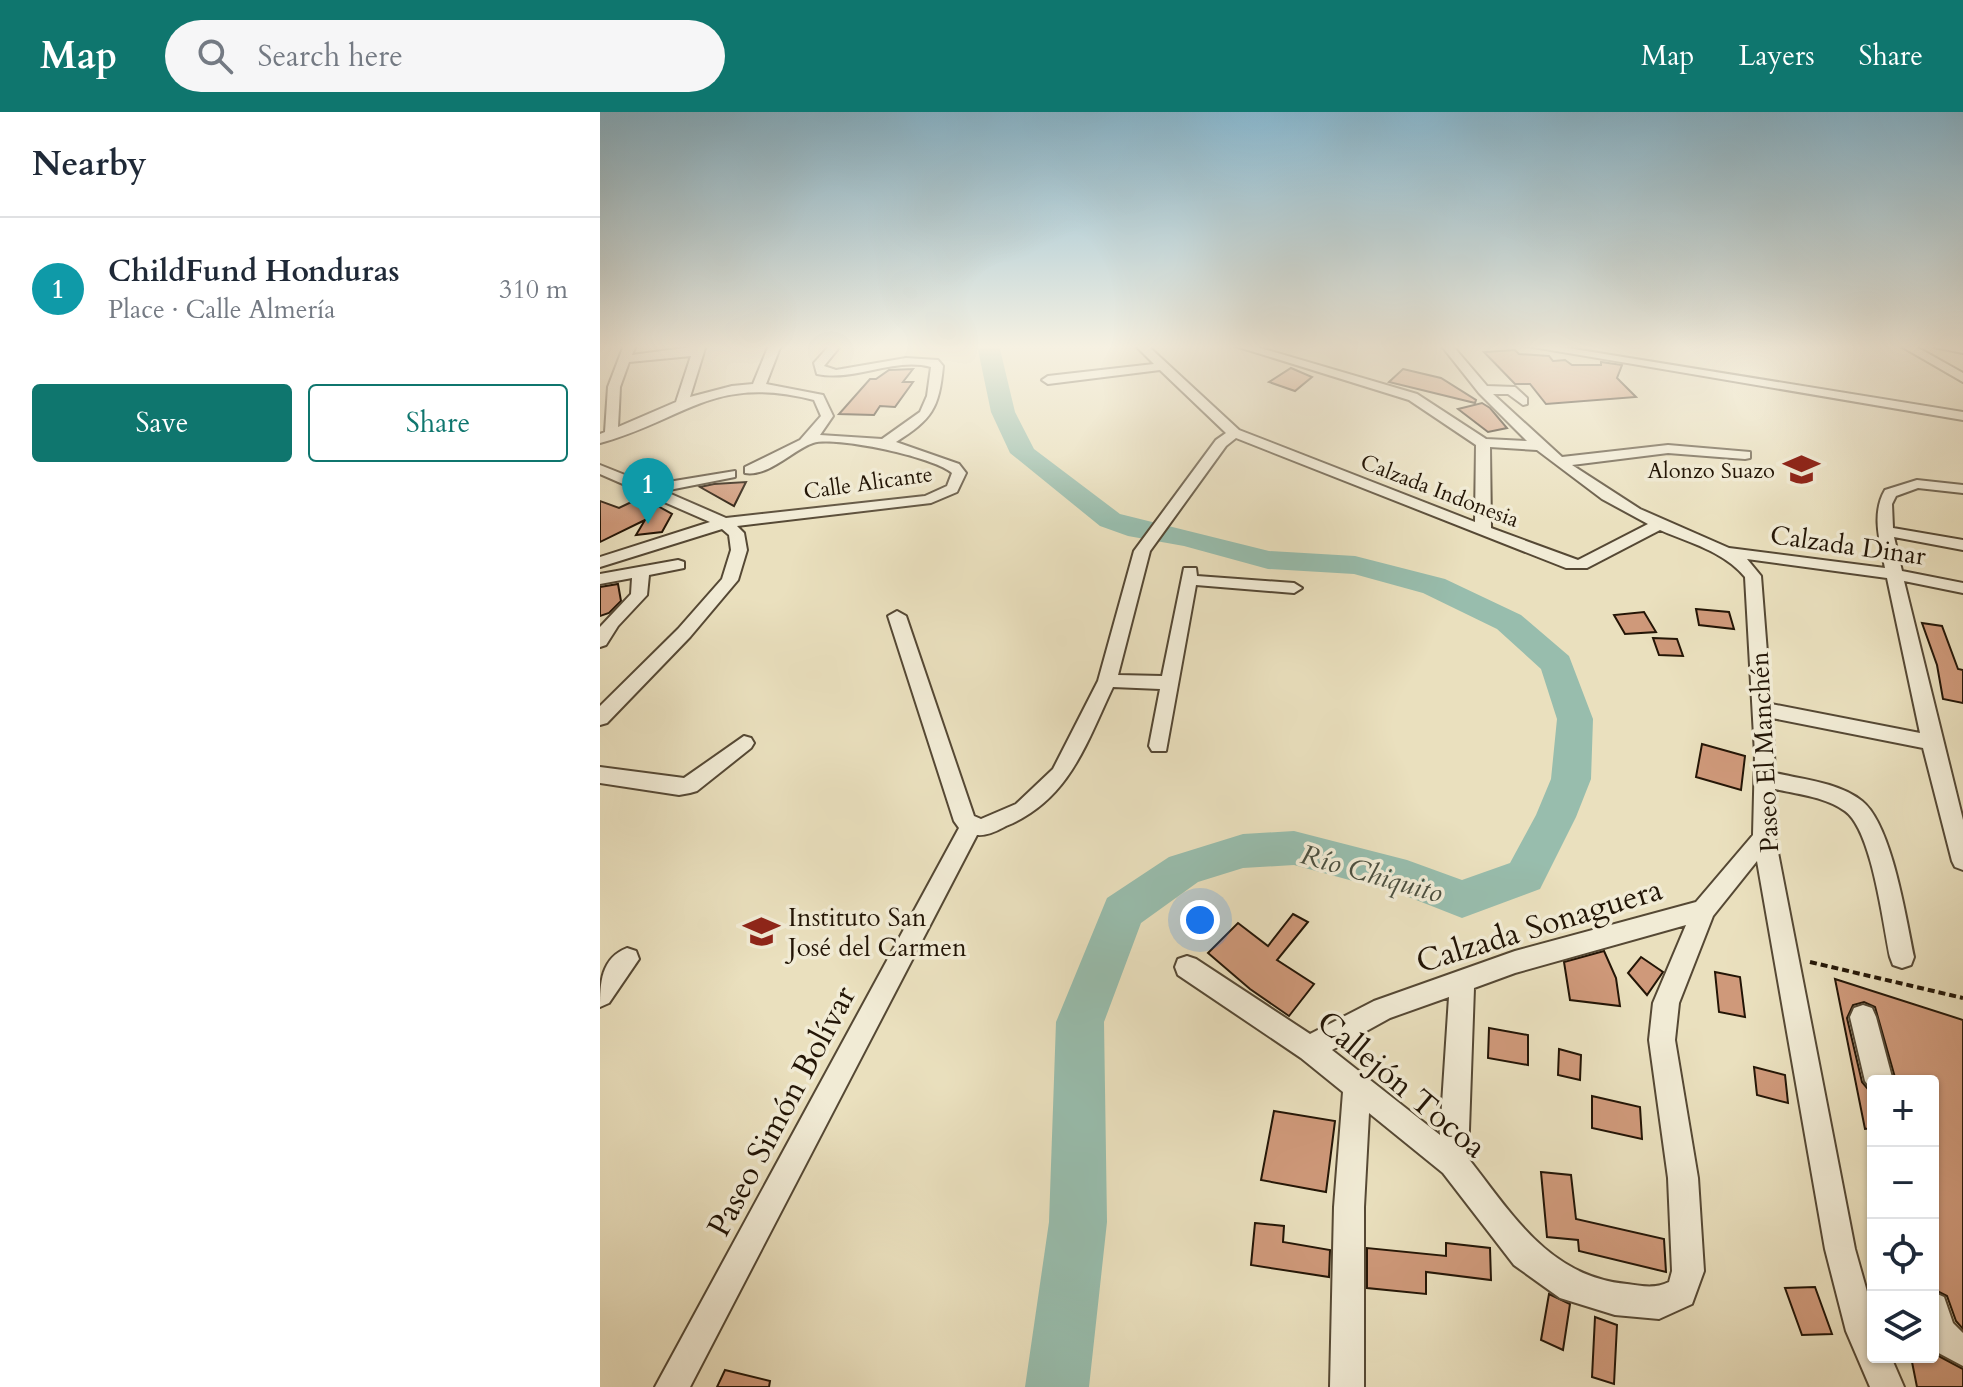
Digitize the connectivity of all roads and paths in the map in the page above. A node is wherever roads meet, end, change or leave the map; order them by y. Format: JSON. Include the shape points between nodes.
{"nodes":[{"id":1,"x":611,"y":404,"type":"edge"},
{"id":2,"x":679,"y":404,"type":"edge"},
{"id":3,"x":822,"y":404,"type":"edge"},
{"id":4,"x":933,"y":404,"type":"edge"},
{"id":5,"x":1206,"y":404,"type":"edge"},
{"id":6,"x":1424,"y":404,"type":"edge"},
{"id":7,"x":1497,"y":404,"type":"edge"},
{"id":8,"x":1892,"y":404,"type":"edge"},
{"id":9,"x":1963,"y":416,"type":"edge"},
{"id":10,"x":1234,"y":433,"type":"junction"},
{"id":11,"x":605,"y":437,"type":"edge"},
{"id":12,"x":811,"y":439,"type":"junction"},
{"id":13,"x":885,"y":443,"type":"junction"},
{"id":14,"x":1483,"y":443,"type":"junction"},
{"id":15,"x":1537,"y":446,"type":"junction"},
{"id":16,"x":1745,"y":455,"type":"dead end"},
{"id":17,"x":1558,"y":462,"type":"junction"},
{"id":18,"x":600,"y":469,"type":"edge"},
{"id":19,"x":750,"y":470,"type":"dead end"},
{"id":20,"x":730,"y":474,"type":"dead end"},
{"id":21,"x":1963,"y":489,"type":"edge"},
{"id":22,"x":649,"y":490,"type":"junction"},
{"id":23,"x":724,"y":523,"type":"junction"},
{"id":24,"x":1660,"y":524,"type":"junction"},
{"id":25,"x":1483,"y":529,"type":"junction"},
{"id":26,"x":1885,"y":531,"type":"junction"},
{"id":27,"x":1963,"y":545,"type":"edge"},
{"id":28,"x":1726,"y":552,"type":"junction"},
{"id":29,"x":600,"y":562,"type":"edge"},
{"id":30,"x":678,"y":565,"type":"dead end"},
{"id":31,"x":641,"y":571,"type":"junction"},
{"id":32,"x":1894,"y":574,"type":"junction"},
{"id":33,"x":600,"y":579,"type":"edge"},
{"id":34,"x":1294,"y":588,"type":"dead end"},
{"id":35,"x":1963,"y":588,"type":"edge"},
{"id":36,"x":897,"y":616,"type":"dead end"},
{"id":37,"x":600,"y":641,"type":"edge"},
{"id":38,"x":1107,"y":681,"type":"junction"},
{"id":39,"x":1170,"y":683,"type":"junction"},
{"id":40,"x":1763,"y":709,"type":"junction"},
{"id":41,"x":600,"y":718,"type":"edge"},
{"id":42,"x":744,"y":743,"type":"dead end"},
{"id":43,"x":1932,"y":743,"type":"junction"},
{"id":44,"x":1159,"y":746,"type":"dead end"},
{"id":45,"x":600,"y":775,"type":"edge"},
{"id":46,"x":1765,"y":779,"type":"junction"},
{"id":47,"x":972,"y":825,"type":"junction"},
{"id":48,"x":1764,"y":837,"type":"junction"},
{"id":49,"x":1963,"y":861,"type":"edge"},
{"id":50,"x":1704,"y":910,"type":"junction"},
{"id":51,"x":1786,"y":956,"type":"junction"},
{"id":52,"x":1902,"y":957,"type":"dead end"},
{"id":53,"x":627,"y":959,"type":"dead end"},
{"id":54,"x":1187,"y":967,"type":"dead end"},
{"id":55,"x":1462,"y":983,"type":"junction"},
{"id":56,"x":600,"y":995,"type":"edge"},
{"id":57,"x":1963,"y":998,"type":"edge"},
{"id":58,"x":1863,"y":1017,"type":"dead end"},
{"id":59,"x":1310,"y":1049,"type":"junction"},
{"id":60,"x":1878,"y":1075,"type":"edge"},
{"id":61,"x":1357,"y":1088,"type":"junction"},
{"id":62,"x":1453,"y":1163,"type":"junction"},
{"id":63,"x":1939,"y":1327,"type":"edge"},
{"id":64,"x":1867,"y":1342,"type":"edge"},
{"id":65,"x":1963,"y":1350,"type":"edge"},
{"id":66,"x":1876,"y":1363,"type":"edge"},
{"id":67,"x":672,"y":1387,"type":"edge"},
{"id":68,"x":1347,"y":1387,"type":"edge"},
{"id":69,"x":1887,"y":1387,"type":"edge"}],
"edges":[{"from":1,"to":11,"type":"street"},
{"from":2,"to":11,"type":"street"},
{"from":3,"to":12,"type":"street","via":[[827,416]]},
{"from":4,"to":13,"type":"street","name":"Calle Alicante"},
{"from":5,"to":10,"type":"street","name":"Calzada Indonesia"},
{"from":6,"to":14,"type":"street"},
{"from":7,"to":15,"type":"street","name":"Paseo El Manchén"},
{"from":8,"to":9,"type":"street"},
{"from":10,"to":25,"type":"street","name":"Calzada Indonesia"},
{"from":10,"to":38,"type":"street","via":[[1221,443],[1145,546]]},
{"from":12,"to":13,"type":"street"},
{"from":12,"to":19,"type":"street"},
{"from":13,"to":23,"type":"street","name":"Calle Alicante","via":[[954,467],[959,481],[940,497],[925,500]]},
{"from":14,"to":15,"type":"street"},
{"from":14,"to":25,"type":"street"},
{"from":15,"to":17,"type":"street","name":"Paseo El Manchén"},
{"from":16,"to":17,"type":"street","via":[[1668,449]]},
{"from":17,"to":24,"type":"street","name":"Paseo El Manchén"},
{"from":18,"to":22,"type":"street"},
{"from":20,"to":22,"type":"street"},
{"from":21,"to":26,"type":"street","via":[[1917,484],[1890,493]]},
{"from":22,"to":23,"type":"street"},
{"from":23,"to":29,"type":"street"},
{"from":23,"to":41,"type":"street","via":[[736,533],[739,550],[730,580]]},
{"from":24,"to":25,"type":"street","name":"Calzada Indonesia","via":[[1581,565]]},
{"from":24,"to":28,"type":"street","name":"Paseo El Manchén"},
{"from":26,"to":27,"type":"street"},
{"from":26,"to":32,"type":"street"},
{"from":28,"to":32,"type":"street","name":"Calzada Dinar"},
{"from":28,"to":40,"type":"street","name":"Paseo El Manchén","via":[[1747,567],[1755,585]]},
{"from":30,"to":31,"type":"street"},
{"from":31,"to":33,"type":"street"},
{"from":31,"to":37,"type":"street","via":[[639,595]]},
{"from":32,"to":35,"type":"street","name":"Calzada Dinar"},
{"from":32,"to":43,"type":"street"},
{"from":34,"to":39,"type":"street","via":[[1190,576]]},
{"from":36,"to":47,"type":"street","via":[[965,821]]},
{"from":38,"to":39,"type":"street"},
{"from":38,"to":47,"type":"street","via":[[1061,774],[1024,810],[981,828]]},
{"from":39,"to":44,"type":"street"},
{"from":40,"to":43,"type":"street"},
{"from":40,"to":46,"type":"street","name":"Paseo El Manchén"},
{"from":42,"to":45,"type":"street","via":[[690,785]]},
{"from":43,"to":49,"type":"street"},
{"from":46,"to":48,"type":"street","name":"Paseo El Manchén"},
{"from":46,"to":52,"type":"street","via":[[1834,798],[1855,806],[1865,817]]},
{"from":47,"to":67,"type":"street","name":"Paseo Simón Bolívar"},
{"from":48,"to":50,"type":"street","name":"Calzada Sonaguera"},
{"from":48,"to":51,"type":"street","name":"Paseo El Manchén"},
{"from":50,"to":55,"type":"street","name":"Calzada Sonaguera","via":[[1515,962]]},
{"from":50,"to":62,"type":"street","name":"Callejón Tocoa","via":[[1666,1003],[1662,1040],[1683,1178],[1688,1271],[1681,1293],[1659,1303],[1571,1287],[1525,1254]]},
{"from":51,"to":57,"type":"path"},
{"from":51,"to":64,"type":"street","name":"Paseo El Manchén","via":[[1840,1249]]},
{"from":53,"to":56,"type":"street"},
{"from":54,"to":59,"type":"street","name":"Callejón Tocoa"},
{"from":55,"to":59,"type":"street","name":"Calzada Sonaguera","via":[[1383,1009]]},
{"from":55,"to":62,"type":"street"},
{"from":58,"to":60,"type":"street"},
{"from":59,"to":61,"type":"street","name":"Callejón Tocoa"},
{"from":61,"to":62,"type":"street","name":"Callejón Tocoa"},
{"from":61,"to":68,"type":"street","via":[[1349,1207]]},
{"from":63,"to":65,"type":"street","via":[[1950,1347]]},
{"from":66,"to":69,"type":"street","name":"Paseo El Manchén"}]}
